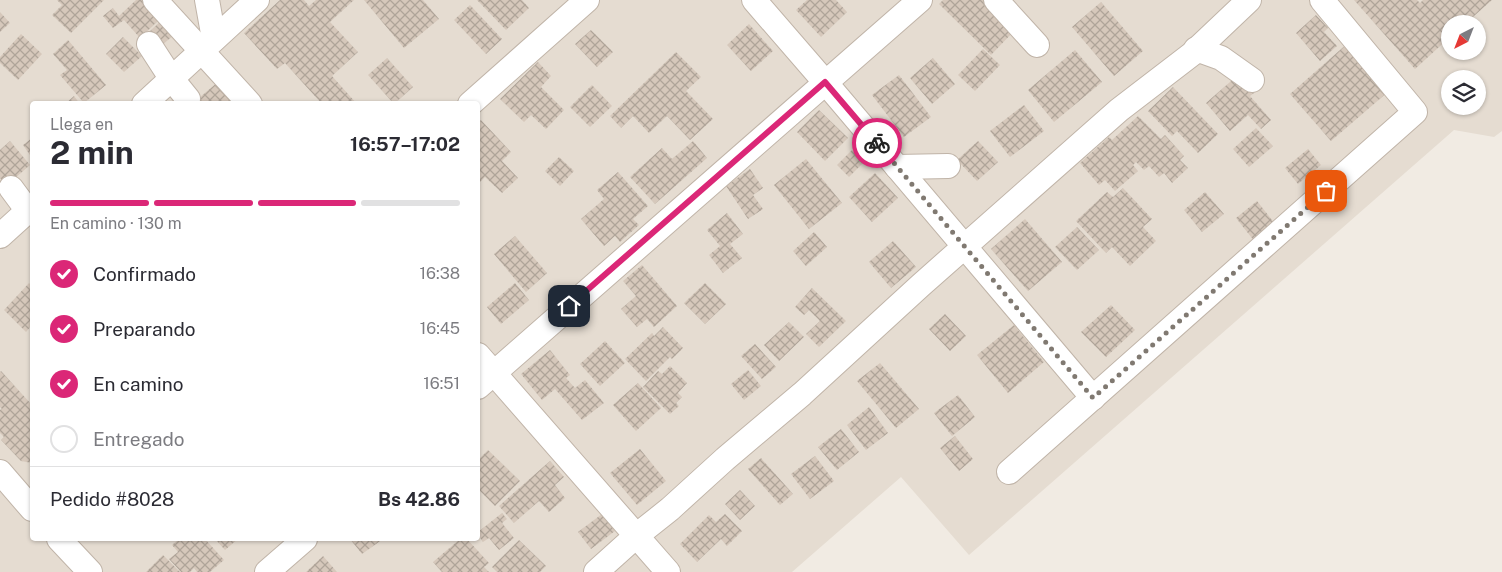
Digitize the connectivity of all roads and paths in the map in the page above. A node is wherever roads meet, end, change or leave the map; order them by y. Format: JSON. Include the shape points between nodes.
{"nodes":[{"id":1,"x":155,"y":0,"type":"edge"},
{"id":2,"x":207,"y":0,"type":"edge"},
{"id":3,"x":257,"y":0,"type":"edge"},
{"id":4,"x":754,"y":0,"type":"edge"},
{"id":5,"x":920,"y":0,"type":"edge"},
{"id":6,"x":996,"y":0,"type":"edge"},
{"id":7,"x":1249,"y":0,"type":"edge"},
{"id":8,"x":584,"y":1,"type":"edge"},
{"id":9,"x":1330,"y":2,"type":"edge"},
{"id":10,"x":149,"y":44,"type":"dead end"},
{"id":11,"x":207,"y":45,"type":"junction"},
{"id":12,"x":1037,"y":45,"type":"dead end"},
{"id":13,"x":1196,"y":49,"type":"junction"},
{"id":14,"x":171,"y":78,"type":"junction"},
{"id":15,"x":1252,"y":80,"type":"dead end"},
{"id":16,"x":825,"y":82,"type":"junction"},
{"id":17,"x":188,"y":99,"type":"dead end"},
{"id":18,"x":147,"y":101,"type":"edge"},
{"id":19,"x":248,"y":101,"type":"edge"},
{"id":20,"x":475,"y":101,"type":"edge"},
{"id":21,"x":948,"y":166,"type":"dead end"},
{"id":22,"x":897,"y":167,"type":"junction"},
{"id":23,"x":11,"y":188,"type":"dead end"},
{"id":24,"x":22,"y":221,"type":"edge"},
{"id":25,"x":965,"y":247,"type":"junction"},
{"id":26,"x":480,"y":362,"type":"edge"},
{"id":27,"x":486,"y":380,"type":"edge"},
{"id":28,"x":1093,"y":398,"type":"junction"},
{"id":29,"x":0,"y":472,"type":"edge"},
{"id":30,"x":1009,"y":472,"type":"dead end"},
{"id":31,"x":30,"y":501,"type":"edge"},
{"id":32,"x":636,"y":536,"type":"junction"},
{"id":33,"x":61,"y":541,"type":"edge"},
{"id":34,"x":303,"y":541,"type":"edge"},
{"id":35,"x":90,"y":572,"type":"edge"},
{"id":36,"x":267,"y":572,"type":"edge"},
{"id":37,"x":596,"y":572,"type":"edge"},
{"id":38,"x":668,"y":572,"type":"edge"}],
"edges":[{"from":1,"to":11,"type":"street"},
{"from":2,"to":11,"type":"street"},
{"from":3,"to":11,"type":"street"},
{"from":4,"to":16,"type":"street"},
{"from":5,"to":16,"type":"street"},
{"from":6,"to":12,"type":"street"},
{"from":7,"to":13,"type":"street"},
{"from":8,"to":20,"type":"street","via":[[508,79]]},
{"from":9,"to":28,"type":"street","via":[[1415,112]]},
{"from":10,"to":14,"type":"street"},
{"from":11,"to":14,"type":"street"},
{"from":11,"to":19,"type":"street"},
{"from":13,"to":15,"type":"street","via":[[1221,58]]},
{"from":13,"to":25,"type":"street","via":[[1119,110]]},
{"from":14,"to":17,"type":"street"},
{"from":14,"to":18,"type":"street"},
{"from":16,"to":22,"type":"street"},
{"from":16,"to":27,"type":"street"},
{"from":21,"to":22,"type":"street"},
{"from":22,"to":25,"type":"street"},
{"from":23,"to":24,"type":"street"},
{"from":25,"to":28,"type":"street"},
{"from":25,"to":32,"type":"street","via":[[670,510]]},
{"from":26,"to":27,"type":"street"},
{"from":27,"to":32,"type":"street"},
{"from":28,"to":30,"type":"street"},
{"from":29,"to":31,"type":"street"},
{"from":32,"to":37,"type":"street"},
{"from":32,"to":38,"type":"street"},
{"from":33,"to":35,"type":"street"},
{"from":34,"to":36,"type":"street"}]}
